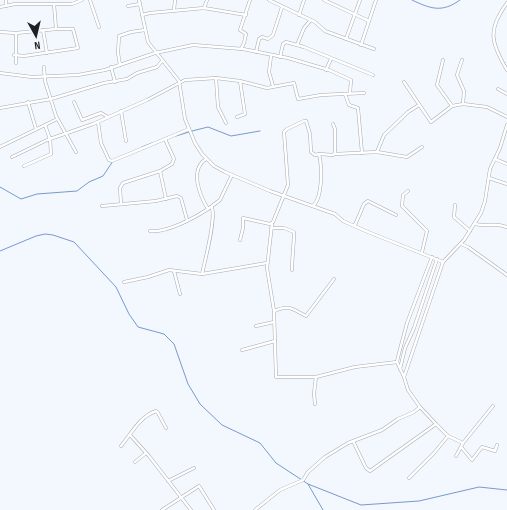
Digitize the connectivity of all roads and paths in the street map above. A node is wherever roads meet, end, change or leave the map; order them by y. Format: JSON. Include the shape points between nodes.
{"nodes":[{"id":1,"x":6,"y":0,"type":"edge"},
{"id":2,"x":82,"y":0,"type":"edge"},
{"id":3,"x":90,"y":0,"type":"edge"},
{"id":4,"x":139,"y":0,"type":"edge"},
{"id":5,"x":174,"y":0,"type":"edge"},
{"id":6,"x":207,"y":0,"type":"edge"},
{"id":7,"x":250,"y":0,"type":"edge"},
{"id":8,"x":269,"y":0,"type":"edge"},
{"id":9,"x":304,"y":0,"type":"edge"},
{"id":10,"x":324,"y":0,"type":"edge"},
{"id":11,"x":360,"y":0,"type":"edge"},
{"id":12,"x":376,"y":0,"type":"edge"},
{"id":13,"x":507,"y":3,"type":"edge"},
{"id":14,"x":54,"y":4,"type":"junction"},
{"id":15,"x":140,"y":4,"type":"junction"},
{"id":16,"x":6,"y":6,"type":"junction"},
{"id":17,"x":128,"y":6,"type":"dead end"},
{"id":18,"x":0,"y":7,"type":"edge"},
{"id":19,"x":282,"y":7,"type":"junction"},
{"id":20,"x":204,"y":8,"type":"junction"},
{"id":21,"x":174,"y":10,"type":"junction"},
{"id":22,"x":357,"y":14,"type":"junction"},
{"id":23,"x":142,"y":15,"type":"junction"},
{"id":24,"x":246,"y":15,"type":"junction"},
{"id":25,"x":299,"y":15,"type":"junction"},
{"id":26,"x":310,"y":21,"type":"junction"},
{"id":27,"x":369,"y":21,"type":"junction"},
{"id":28,"x":99,"y":27,"type":"dead end"},
{"id":29,"x":43,"y":30,"type":"junction"},
{"id":30,"x":56,"y":30,"type":"junction"},
{"id":31,"x":145,"y":30,"type":"junction"},
{"id":32,"x":0,"y":32,"type":"edge"},
{"id":33,"x":16,"y":33,"type":"junction"},
{"id":34,"x":346,"y":39,"type":"junction"},
{"id":35,"x":297,"y":45,"type":"junction"},
{"id":36,"x":361,"y":45,"type":"junction"},
{"id":37,"x":241,"y":49,"type":"junction"},
{"id":38,"x":374,"y":49,"type":"dead end"},
{"id":39,"x":256,"y":52,"type":"junction"},
{"id":40,"x":47,"y":53,"type":"junction"},
{"id":41,"x":155,"y":53,"type":"junction"},
{"id":42,"x":14,"y":56,"type":"junction"},
{"id":43,"x":272,"y":56,"type":"junction"},
{"id":44,"x":280,"y":57,"type":"junction"},
{"id":45,"x":331,"y":59,"type":"junction"},
{"id":46,"x":443,"y":60,"type":"dead end"},
{"id":47,"x":462,"y":60,"type":"dead end"},
{"id":48,"x":162,"y":61,"type":"junction"},
{"id":49,"x":16,"y":63,"type":"dead end"},
{"id":50,"x":120,"y":65,"type":"junction"},
{"id":51,"x":44,"y":67,"type":"dead end"},
{"id":52,"x":111,"y":68,"type":"junction"},
{"id":53,"x":326,"y":70,"type":"junction"},
{"id":54,"x":507,"y":70,"type":"edge"},
{"id":55,"x":0,"y":73,"type":"edge"},
{"id":56,"x":373,"y":75,"type":"dead end"},
{"id":57,"x":44,"y":77,"type":"junction"},
{"id":58,"x":216,"y":78,"type":"junction"},
{"id":59,"x":240,"y":81,"type":"junction"},
{"id":60,"x":179,"y":82,"type":"junction"},
{"id":61,"x":404,"y":82,"type":"dead end"},
{"id":62,"x":115,"y":83,"type":"junction"},
{"id":63,"x":273,"y":86,"type":"junction"},
{"id":64,"x":498,"y":89,"type":"dead end"},
{"id":65,"x":350,"y":93,"type":"junction"},
{"id":66,"x":364,"y":93,"type":"dead end"},
{"id":67,"x":345,"y":94,"type":"junction"},
{"id":68,"x":507,"y":94,"type":"edge"},
{"id":69,"x":51,"y":99,"type":"junction"},
{"id":70,"x":28,"y":102,"type":"junction"},
{"id":71,"x":74,"y":102,"type":"dead end"},
{"id":72,"x":463,"y":104,"type":"junction"},
{"id":73,"x":420,"y":105,"type":"junction"},
{"id":74,"x":452,"y":106,"type":"junction"},
{"id":75,"x":0,"y":108,"type":"edge"},
{"id":76,"x":121,"y":111,"type":"junction"},
{"id":77,"x":108,"y":117,"type":"junction"},
{"id":78,"x":237,"y":117,"type":"dead end"},
{"id":79,"x":507,"y":117,"type":"edge"},
{"id":80,"x":58,"y":119,"type":"junction"},
{"id":81,"x":98,"y":122,"type":"junction"},
{"id":82,"x":226,"y":123,"type":"dead end"},
{"id":83,"x":333,"y":124,"type":"dead end"},
{"id":84,"x":45,"y":125,"type":"junction"},
{"id":85,"x":507,"y":125,"type":"edge"},
{"id":86,"x":36,"y":129,"type":"junction"},
{"id":87,"x":189,"y":129,"type":"junction"},
{"id":88,"x":66,"y":134,"type":"junction"},
{"id":89,"x":505,"y":136,"type":"edge"},
{"id":90,"x":50,"y":139,"type":"junction"},
{"id":91,"x":165,"y":139,"type":"junction"},
{"id":92,"x":126,"y":141,"type":"dead end"},
{"id":93,"x":0,"y":147,"type":"edge"},
{"id":94,"x":422,"y":147,"type":"dead end"},
{"id":95,"x":76,"y":152,"type":"dead end"},
{"id":96,"x":376,"y":152,"type":"junction"},
{"id":97,"x":362,"y":153,"type":"junction"},
{"id":98,"x":319,"y":154,"type":"junction"},
{"id":99,"x":335,"y":154,"type":"junction"},
{"id":100,"x":12,"y":157,"type":"dead end"},
{"id":101,"x":206,"y":158,"type":"junction"},
{"id":102,"x":495,"y":159,"type":"junction"},
{"id":103,"x":507,"y":164,"type":"edge"},
{"id":104,"x":24,"y":166,"type":"dead end"},
{"id":105,"x":160,"y":171,"type":"junction"},
{"id":106,"x":232,"y":175,"type":"junction"},
{"id":107,"x":489,"y":178,"type":"junction"},
{"id":108,"x":507,"y":184,"type":"edge"},
{"id":109,"x":408,"y":191,"type":"dead end"},
{"id":110,"x":284,"y":196,"type":"junction"},
{"id":111,"x":166,"y":199,"type":"junction"},
{"id":112,"x":121,"y":204,"type":"junction"},
{"id":113,"x":455,"y":205,"type":"dead end"},
{"id":114,"x":102,"y":206,"type":"dead end"},
{"id":115,"x":313,"y":207,"type":"junction"},
{"id":116,"x":212,"y":208,"type":"junction"},
{"id":117,"x":208,"y":210,"type":"junction"},
{"id":118,"x":396,"y":215,"type":"dead end"},
{"id":119,"x":187,"y":220,"type":"junction"},
{"id":120,"x":272,"y":223,"type":"junction"},
{"id":121,"x":475,"y":224,"type":"junction"},
{"id":122,"x":355,"y":225,"type":"junction"},
{"id":123,"x":507,"y":227,"type":"edge"},
{"id":124,"x":271,"y":228,"type":"junction"},
{"id":125,"x":150,"y":231,"type":"dead end"},
{"id":126,"x":470,"y":231,"type":"junction"},
{"id":127,"x":240,"y":240,"type":"dead end"},
{"id":128,"x":461,"y":244,"type":"junction"},
{"id":129,"x":422,"y":252,"type":"junction"},
{"id":130,"x":432,"y":257,"type":"junction"},
{"id":131,"x":437,"y":259,"type":"junction"},
{"id":132,"x":443,"y":262,"type":"junction"},
{"id":133,"x":267,"y":263,"type":"junction"},
{"id":134,"x":174,"y":270,"type":"junction"},
{"id":135,"x":292,"y":270,"type":"dead end"},
{"id":136,"x":202,"y":274,"type":"junction"},
{"id":137,"x":507,"y":275,"type":"edge"},
{"id":138,"x":334,"y":279,"type":"dead end"},
{"id":139,"x":124,"y":282,"type":"dead end"},
{"id":140,"x":180,"y":294,"type":"dead end"},
{"id":141,"x":274,"y":311,"type":"junction"},
{"id":142,"x":275,"y":322,"type":"junction"},
{"id":143,"x":256,"y":326,"type":"dead end"},
{"id":144,"x":275,"y":341,"type":"junction"},
{"id":145,"x":242,"y":350,"type":"dead end"},
{"id":146,"x":397,"y":362,"type":"junction"},
{"id":147,"x":400,"y":369,"type":"junction"},
{"id":148,"x":316,"y":377,"type":"junction"},
{"id":149,"x":404,"y":377,"type":"junction"},
{"id":150,"x":315,"y":404,"type":"dead end"},
{"id":151,"x":493,"y":406,"type":"dead end"},
{"id":152,"x":420,"y":407,"type":"junction"},
{"id":153,"x":436,"y":424,"type":"junction"},
{"id":154,"x":166,"y":428,"type":"dead end"},
{"id":155,"x":130,"y":435,"type":"junction"},
{"id":156,"x":448,"y":436,"type":"junction"},
{"id":157,"x":353,"y":441,"type":"junction"},
{"id":158,"x":463,"y":443,"type":"junction"},
{"id":159,"x":121,"y":446,"type":"dead end"},
{"id":160,"x":498,"y":446,"type":"dead end"},
{"id":161,"x":462,"y":448,"type":"junction"},
{"id":162,"x":146,"y":453,"type":"junction"},
{"id":163,"x":456,"y":456,"type":"dead end"},
{"id":164,"x":135,"y":462,"type":"dead end"},
{"id":165,"x":194,"y":468,"type":"dead end"},
{"id":166,"x":409,"y":478,"type":"dead end"},
{"id":167,"x":168,"y":481,"type":"junction"},
{"id":168,"x":181,"y":498,"type":"junction"},
{"id":169,"x":162,"y":510,"type":"edge"},
{"id":170,"x":191,"y":510,"type":"edge"},
{"id":171,"x":214,"y":510,"type":"edge"},
{"id":172,"x":255,"y":510,"type":"edge"}],
"edges":[{"from":1,"to":16,"type":"street"},
{"from":2,"to":14,"type":"street","via":[[72,4]]},
{"from":3,"to":28,"type":"street"},
{"from":4,"to":15,"type":"street"},
{"from":5,"to":21,"type":"street"},
{"from":6,"to":20,"type":"street"},
{"from":7,"to":24,"type":"street"},
{"from":8,"to":19,"type":"street","via":[[277,2]]},
{"from":9,"to":25,"type":"street"},
{"from":10,"to":22,"type":"street"},
{"from":11,"to":22,"type":"street"},
{"from":12,"to":27,"type":"street"},
{"from":13,"to":54,"type":"street","via":[[495,26],[493,39],[496,52]]},
{"from":14,"to":16,"type":"street"},
{"from":14,"to":30,"type":"street"},
{"from":15,"to":17,"type":"street"},
{"from":15,"to":23,"type":"street"},
{"from":16,"to":18,"type":"street"},
{"from":19,"to":25,"type":"street"},
{"from":19,"to":39,"type":"street","via":[[272,35],[268,39],[258,39]]},
{"from":20,"to":21,"type":"street"},
{"from":20,"to":24,"type":"street"},
{"from":21,"to":23,"type":"street"},
{"from":22,"to":27,"type":"street"},
{"from":22,"to":34,"type":"street"},
{"from":23,"to":31,"type":"street"},
{"from":24,"to":37,"type":"street","via":[[240,30],[246,34]]},
{"from":25,"to":26,"type":"street"},
{"from":26,"to":34,"type":"street","via":[[315,22],[324,31]]},
{"from":26,"to":35,"type":"street"},
{"from":27,"to":36,"type":"street"},
{"from":29,"to":30,"type":"street"},
{"from":29,"to":33,"type":"street"},
{"from":29,"to":40,"type":"street"},
{"from":30,"to":40,"type":"street","via":[[73,28],[78,48]]},
{"from":31,"to":41,"type":"street","via":[[148,42]]},
{"from":31,"to":50,"type":"street","via":[[119,36]]},
{"from":32,"to":33,"type":"street"},
{"from":33,"to":42,"type":"street"},
{"from":34,"to":36,"type":"street"},
{"from":35,"to":44,"type":"street","via":[[284,43]]},
{"from":35,"to":45,"type":"street"},
{"from":36,"to":38,"type":"street"},
{"from":37,"to":39,"type":"street"},
{"from":37,"to":41,"type":"street","via":[[188,45]]},
{"from":39,"to":43,"type":"street"},
{"from":40,"to":42,"type":"street"},
{"from":41,"to":48,"type":"street"},
{"from":41,"to":50,"type":"street"},
{"from":42,"to":49,"type":"street"},
{"from":43,"to":44,"type":"street"},
{"from":43,"to":63,"type":"street","via":[[270,72]]},
{"from":44,"to":53,"type":"street"},
{"from":45,"to":53,"type":"street"},
{"from":45,"to":56,"type":"street"},
{"from":46,"to":74,"type":"street","via":[[437,84]]},
{"from":47,"to":72,"type":"street","via":[[457,76],[464,91]]},
{"from":48,"to":60,"type":"street"},
{"from":48,"to":62,"type":"street","via":[[157,68],[137,73],[127,80]]},
{"from":50,"to":52,"type":"street"},
{"from":51,"to":57,"type":"street"},
{"from":52,"to":57,"type":"street","via":[[74,76]]},
{"from":52,"to":62,"type":"street"},
{"from":53,"to":65,"type":"street","via":[[351,80]]},
{"from":55,"to":57,"type":"street","via":[[32,78]]},
{"from":57,"to":69,"type":"street"},
{"from":58,"to":59,"type":"street"},
{"from":58,"to":60,"type":"street"},
{"from":58,"to":82,"type":"street","via":[[218,106]]},
{"from":59,"to":63,"type":"street","via":[[267,88]]},
{"from":59,"to":78,"type":"street","via":[[245,114]]},
{"from":60,"to":76,"type":"street"},
{"from":60,"to":87,"type":"street","via":[[183,111]]},
{"from":61,"to":73,"type":"street"},
{"from":62,"to":69,"type":"street","via":[[104,83]]},
{"from":63,"to":67,"type":"street","via":[[294,84],[298,98]]},
{"from":64,"to":68,"type":"street"},
{"from":65,"to":66,"type":"street"},
{"from":65,"to":67,"type":"street"},
{"from":67,"to":97,"type":"street","via":[[349,105],[358,108]]},
{"from":69,"to":70,"type":"street"},
{"from":69,"to":80,"type":"street"},
{"from":70,"to":75,"type":"street"},
{"from":70,"to":86,"type":"street"},
{"from":71,"to":77,"type":"street","via":[[82,120],[101,113]]},
{"from":72,"to":74,"type":"street"},
{"from":72,"to":79,"type":"street","via":[[487,107]]},
{"from":73,"to":74,"type":"street","via":[[431,122]]},
{"from":73,"to":96,"type":"street","via":[[408,112],[384,135]]},
{"from":76,"to":77,"type":"street"},
{"from":76,"to":92,"type":"street"},
{"from":77,"to":81,"type":"street"},
{"from":80,"to":84,"type":"street"},
{"from":80,"to":88,"type":"street"},
{"from":81,"to":88,"type":"street"},
{"from":81,"to":91,"type":"street","via":[[101,143],[109,160],[112,161]]},
{"from":83,"to":99,"type":"street"},
{"from":84,"to":86,"type":"street"},
{"from":84,"to":90,"type":"street"},
{"from":85,"to":89,"type":"street"},
{"from":86,"to":93,"type":"street"},
{"from":87,"to":91,"type":"street"},
{"from":87,"to":101,"type":"street","via":[[194,144]]},
{"from":88,"to":90,"type":"street"},
{"from":88,"to":95,"type":"street"},
{"from":89,"to":102,"type":"street"},
{"from":90,"to":100,"type":"street"},
{"from":90,"to":104,"type":"street","via":[[51,154]]},
{"from":91,"to":105,"type":"street","via":[[174,159],[172,164]]},
{"from":94,"to":96,"type":"street","via":[[407,157]]},
{"from":96,"to":97,"type":"street"},
{"from":97,"to":99,"type":"street"},
{"from":98,"to":99,"type":"street"},
{"from":98,"to":110,"type":"street","via":[[311,152],[306,122],[284,131],[288,180]]},
{"from":98,"to":115,"type":"street","via":[[321,185]]},
{"from":101,"to":106,"type":"street","via":[[214,166]]},
{"from":101,"to":117,"type":"street","via":[[202,161],[197,174],[201,196]]},
{"from":102,"to":103,"type":"street"},
{"from":102,"to":107,"type":"street"},
{"from":105,"to":111,"type":"street"},
{"from":105,"to":112,"type":"street","via":[[123,183],[120,188]]},
{"from":106,"to":110,"type":"street"},
{"from":106,"to":116,"type":"street","via":[[220,200]]},
{"from":107,"to":108,"type":"street"},
{"from":107,"to":121,"type":"street","via":[[485,201]]},
{"from":109,"to":129,"type":"street","via":[[404,195],[402,206],[427,231]]},
{"from":110,"to":115,"type":"street"},
{"from":110,"to":120,"type":"street"},
{"from":111,"to":112,"type":"street"},
{"from":111,"to":119,"type":"street","via":[[177,196],[181,198]]},
{"from":112,"to":114,"type":"street"},
{"from":113,"to":126,"type":"street","via":[[454,217]]},
{"from":115,"to":122,"type":"street","via":[[335,214]]},
{"from":116,"to":117,"type":"street"},
{"from":116,"to":136,"type":"street","via":[[212,227]]},
{"from":117,"to":119,"type":"street"},
{"from":118,"to":122,"type":"street","via":[[368,201],[364,204]]},
{"from":119,"to":125,"type":"street","via":[[156,232]]},
{"from":120,"to":124,"type":"street"},
{"from":120,"to":127,"type":"street","via":[[243,218]]},
{"from":121,"to":123,"type":"street","via":[[492,223]]},
{"from":121,"to":126,"type":"street"},
{"from":122,"to":129,"type":"street"},
{"from":124,"to":133,"type":"street"},
{"from":124,"to":135,"type":"street","via":[[284,228],[294,232]]},
{"from":126,"to":128,"type":"street"},
{"from":128,"to":132,"type":"street"},
{"from":128,"to":137,"type":"street"},
{"from":129,"to":130,"type":"street"},
{"from":130,"to":131,"type":"street"},
{"from":130,"to":146,"type":"street","via":[[407,323]]},
{"from":131,"to":132,"type":"street"},
{"from":131,"to":147,"type":"street"},
{"from":132,"to":149,"type":"street"},
{"from":133,"to":136,"type":"street"},
{"from":133,"to":141,"type":"street"},
{"from":134,"to":136,"type":"street"},
{"from":134,"to":139,"type":"street"},
{"from":134,"to":140,"type":"street"},
{"from":138,"to":141,"type":"street","via":[[306,316],[293,308],[284,307]]},
{"from":141,"to":142,"type":"street"},
{"from":142,"to":143,"type":"street"},
{"from":142,"to":144,"type":"street"},
{"from":144,"to":145,"type":"street"},
{"from":144,"to":148,"type":"street","via":[[276,377]]},
{"from":146,"to":147,"type":"street"},
{"from":146,"to":148,"type":"street","via":[[355,367]]},
{"from":147,"to":149,"type":"street"},
{"from":148,"to":150,"type":"street"},
{"from":149,"to":152,"type":"street","via":[[408,390]]},
{"from":151,"to":158,"type":"street"},
{"from":152,"to":153,"type":"street"},
{"from":152,"to":157,"type":"street","via":[[382,430]]},
{"from":153,"to":156,"type":"street"},
{"from":153,"to":157,"type":"street","via":[[370,471],[366,468]]},
{"from":154,"to":155,"type":"street","via":[[156,411],[135,425]]},
{"from":155,"to":159,"type":"street"},
{"from":155,"to":162,"type":"street"},
{"from":156,"to":158,"type":"street"},
{"from":156,"to":166,"type":"street"},
{"from":157,"to":172,"type":"street","via":[[325,457],[303,480],[280,490]]},
{"from":158,"to":161,"type":"street"},
{"from":160,"to":161,"type":"street","via":[[495,451],[482,447],[472,460]]},
{"from":161,"to":163,"type":"street"},
{"from":162,"to":164,"type":"street"},
{"from":162,"to":167,"type":"street"},
{"from":165,"to":167,"type":"street"},
{"from":167,"to":168,"type":"street"},
{"from":168,"to":169,"type":"street"},
{"from":168,"to":170,"type":"street"},
{"from":168,"to":171,"type":"street","via":[[200,486]]}]}
